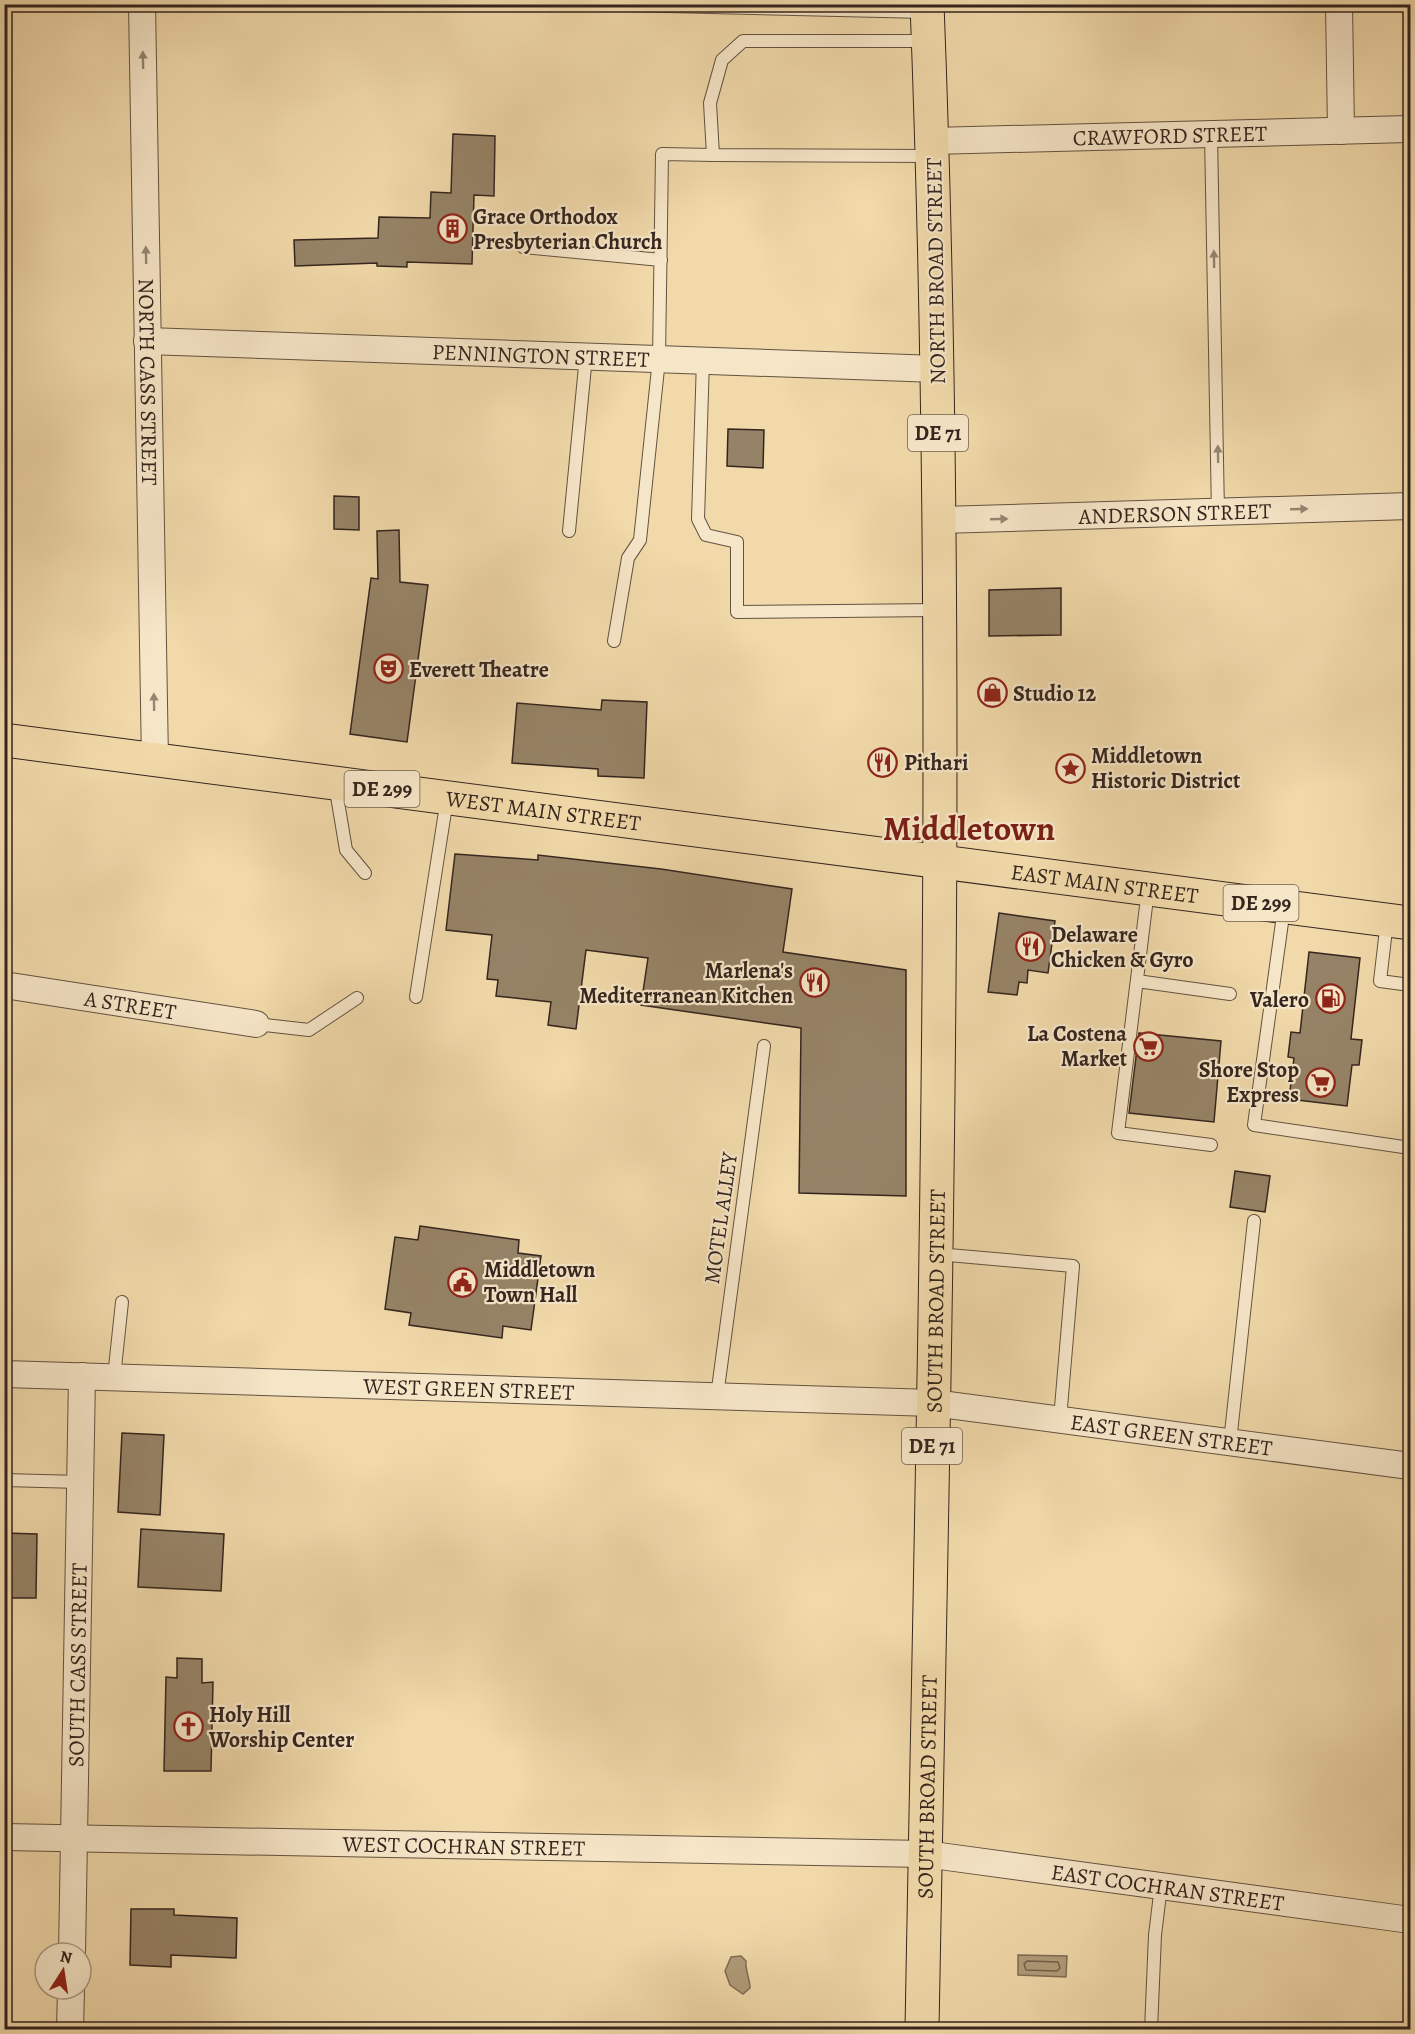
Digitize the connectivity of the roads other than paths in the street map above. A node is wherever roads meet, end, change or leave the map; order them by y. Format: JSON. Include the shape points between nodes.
{"nodes":[{"id":1,"x":142,"y":4,"type":"edge"},
{"id":2,"x":582,"y":4,"type":"edge"},
{"id":3,"x":1339,"y":4,"type":"edge"},
{"id":4,"x":763,"y":7,"type":"edge"},
{"id":5,"x":927,"y":19,"type":"edge"},
{"id":6,"x":1410,"y":129,"type":"edge"},
{"id":7,"x":1341,"y":131,"type":"junction"},
{"id":8,"x":1211,"y":134,"type":"junction"},
{"id":9,"x":932,"y":148,"type":"junction"},
{"id":10,"x":713,"y":155,"type":"junction"},
{"id":11,"x":524,"y":247,"type":"dead end"},
{"id":12,"x":661,"y":260,"type":"junction"},
{"id":13,"x":147,"y":341,"type":"junction"},
{"id":14,"x":586,"y":356,"type":"junction"},
{"id":15,"x":659,"y":359,"type":"junction"},
{"id":16,"x":703,"y":360,"type":"junction"},
{"id":17,"x":936,"y":369,"type":"junction"},
{"id":18,"x":1410,"y":506,"type":"edge"},
{"id":19,"x":1218,"y":513,"type":"junction"},
{"id":20,"x":940,"y":520,"type":"junction"},
{"id":21,"x":569,"y":531,"type":"dead end"},
{"id":22,"x":941,"y":610,"type":"junction"},
{"id":23,"x":614,"y":641,"type":"dead end"},
{"id":24,"x":4,"y":740,"type":"edge"},
{"id":25,"x":155,"y":761,"type":"junction"},
{"id":26,"x":335,"y":783,"type":"junction"},
{"id":27,"x":448,"y":798,"type":"junction"},
{"id":28,"x":942,"y":862,"type":"junction"},
{"id":29,"x":365,"y":873,"type":"dead end"},
{"id":30,"x":1148,"y":889,"type":"junction"},
{"id":31,"x":1284,"y":906,"type":"junction"},
{"id":32,"x":1399,"y":921,"type":"edge"},
{"id":33,"x":1137,"y":981,"type":"junction"},
{"id":34,"x":4,"y":985,"type":"edge"},
{"id":35,"x":1410,"y":985,"type":"edge"},
{"id":36,"x":1230,"y":994,"type":"dead end"},
{"id":37,"x":416,"y":997,"type":"dead end"},
{"id":38,"x":357,"y":998,"type":"dead end"},
{"id":39,"x":256,"y":1024,"type":"joint"},
{"id":40,"x":764,"y":1046,"type":"dead end"},
{"id":41,"x":1211,"y":1145,"type":"dead end"},
{"id":42,"x":1410,"y":1148,"type":"edge"},
{"id":43,"x":1254,"y":1221,"type":"dead end"},
{"id":44,"x":936,"y":1254,"type":"junction"},
{"id":45,"x":122,"y":1302,"type":"dead end"},
{"id":46,"x":4,"y":1374,"type":"edge"},
{"id":47,"x":82,"y":1376,"type":"junction"},
{"id":48,"x":114,"y":1377,"type":"junction"},
{"id":49,"x":717,"y":1396,"type":"junction"},
{"id":50,"x":933,"y":1403,"type":"junction"},
{"id":51,"x":1060,"y":1419,"type":"junction"},
{"id":52,"x":1230,"y":1442,"type":"junction"},
{"id":53,"x":1410,"y":1466,"type":"edge"},
{"id":54,"x":4,"y":1480,"type":"edge"},
{"id":55,"x":80,"y":1482,"type":"junction"},
{"id":56,"x":4,"y":1837,"type":"edge"},
{"id":57,"x":75,"y":1838,"type":"junction"},
{"id":58,"x":925,"y":1854,"type":"junction"},
{"id":59,"x":1161,"y":1886,"type":"junction"},
{"id":60,"x":1410,"y":1920,"type":"edge"},
{"id":61,"x":72,"y":1941,"type":"edge"},
{"id":62,"x":71,"y":2001,"type":"edge"},
{"id":63,"x":70,"y":2030,"type":"edge"},
{"id":64,"x":922,"y":2030,"type":"edge"},
{"id":65,"x":1151,"y":2030,"type":"edge"}],
"edges":[{"from":13,"to":1,"type":"street","name":"NORTH CASS STREET","one_way":true},
{"from":2,"to":4,"type":"lane"},
{"from":3,"to":7,"type":"street"},
{"from":4,"to":5,"type":"lane"},
{"from":5,"to":9,"type":"main road","name":"NORTH BROAD STREET","number":"DE 71"},
{"from":5,"to":10,"type":"lane","via":[[743,41],[722,60],[711,103]]},
{"from":6,"to":7,"type":"street","name":"CRAWFORD STREET"},
{"from":7,"to":8,"type":"street","name":"CRAWFORD STREET"},
{"from":8,"to":9,"type":"street","name":"CRAWFORD STREET"},
{"from":19,"to":8,"type":"lane","one_way":true},
{"from":9,"to":10,"type":"lane"},
{"from":9,"to":17,"type":"main road","name":"NORTH BROAD STREET","number":"DE 71"},
{"from":10,"to":12,"type":"lane","via":[[662,154]]},
{"from":11,"to":12,"type":"lane"},
{"from":12,"to":15,"type":"lane"},
{"from":13,"to":14,"type":"street","name":"PENNINGTON STREET"},
{"from":25,"to":13,"type":"street","name":"NORTH CASS STREET","one_way":true},
{"from":14,"to":15,"type":"street","name":"PENNINGTON STREET"},
{"from":14,"to":21,"type":"lane"},
{"from":15,"to":16,"type":"street","name":"PENNINGTON STREET"},
{"from":15,"to":23,"type":"lane","via":[[640,540],[628,558]]},
{"from":16,"to":17,"type":"street","name":"PENNINGTON STREET"},
{"from":16,"to":22,"type":"lane","via":[[698,519],[706,536],[736,542],[737,612]]},
{"from":17,"to":20,"type":"main road","name":"NORTH BROAD STREET","number":"DE 71"},
{"from":19,"to":18,"type":"street","name":"ANDERSON STREET","one_way":true},
{"from":20,"to":19,"type":"street","name":"ANDERSON STREET","one_way":true},
{"from":20,"to":22,"type":"main road","name":"NORTH BROAD STREET","number":"DE 71"},
{"from":22,"to":28,"type":"main road","name":"NORTH BROAD STREET","number":"DE 71"},
{"from":24,"to":25,"type":"main road","name":"WEST MAIN STREET","number":"DE 299"},
{"from":25,"to":26,"type":"main road","name":"WEST MAIN STREET","number":"DE 299"},
{"from":26,"to":27,"type":"main road","name":"WEST MAIN STREET","number":"DE 299"},
{"from":26,"to":29,"type":"lane","via":[[346,850]]},
{"from":27,"to":28,"type":"main road","name":"WEST MAIN STREET","number":"DE 299"},
{"from":27,"to":37,"type":"lane"},
{"from":28,"to":30,"type":"main road","name":"EAST MAIN STREET","number":"DE 299"},
{"from":28,"to":44,"type":"main road","name":"SOUTH BROAD STREET","number":"DE 71"},
{"from":30,"to":31,"type":"main road","name":"EAST MAIN STREET","number":"DE 299"},
{"from":30,"to":33,"type":"lane"},
{"from":31,"to":32,"type":"main road","name":"EAST MAIN STREET","number":"DE 299"},
{"from":31,"to":42,"type":"lane","via":[[1254,1125]]},
{"from":32,"to":35,"type":"lane","via":[[1380,981]]},
{"from":33,"to":36,"type":"lane"},
{"from":33,"to":41,"type":"lane","via":[[1118,1132]]},
{"from":34,"to":39,"type":"street","name":"A STREET"},
{"from":38,"to":39,"type":"lane","via":[[309,1030]]},
{"from":40,"to":49,"type":"lane","name":"MOTEL ALLEY"},
{"from":43,"to":52,"type":"lane"},
{"from":44,"to":50,"type":"main road","name":"SOUTH BROAD STREET","number":"DE 71"},
{"from":44,"to":51,"type":"lane","via":[[1073,1266]]},
{"from":45,"to":48,"type":"lane"},
{"from":46,"to":47,"type":"street","name":"WEST GREEN STREET"},
{"from":47,"to":48,"type":"street","name":"WEST GREEN STREET"},
{"from":47,"to":55,"type":"street","name":"SOUTH CASS STREET"},
{"from":48,"to":49,"type":"street","name":"WEST GREEN STREET"},
{"from":49,"to":50,"type":"street","name":"WEST GREEN STREET"},
{"from":50,"to":51,"type":"street","name":"EAST GREEN STREET"},
{"from":50,"to":58,"type":"main road","name":"SOUTH BROAD STREET","number":"DE 71"},
{"from":51,"to":52,"type":"street","name":"EAST GREEN STREET"},
{"from":52,"to":53,"type":"street","name":"EAST GREEN STREET"},
{"from":54,"to":55,"type":"lane"},
{"from":55,"to":57,"type":"street","name":"SOUTH CASS STREET"},
{"from":56,"to":57,"type":"street","name":"WEST COCHRAN STREET"},
{"from":57,"to":58,"type":"street","name":"WEST COCHRAN STREET"},
{"from":57,"to":61,"type":"street","name":"SOUTH CASS STREET"},
{"from":58,"to":59,"type":"street","name":"EAST COCHRAN STREET"},
{"from":58,"to":64,"type":"main road","name":"SOUTH BROAD STREET","number":"DE 71"},
{"from":59,"to":60,"type":"street","name":"EAST COCHRAN STREET"},
{"from":59,"to":65,"type":"lane"},
{"from":62,"to":63,"type":"street"}]}
